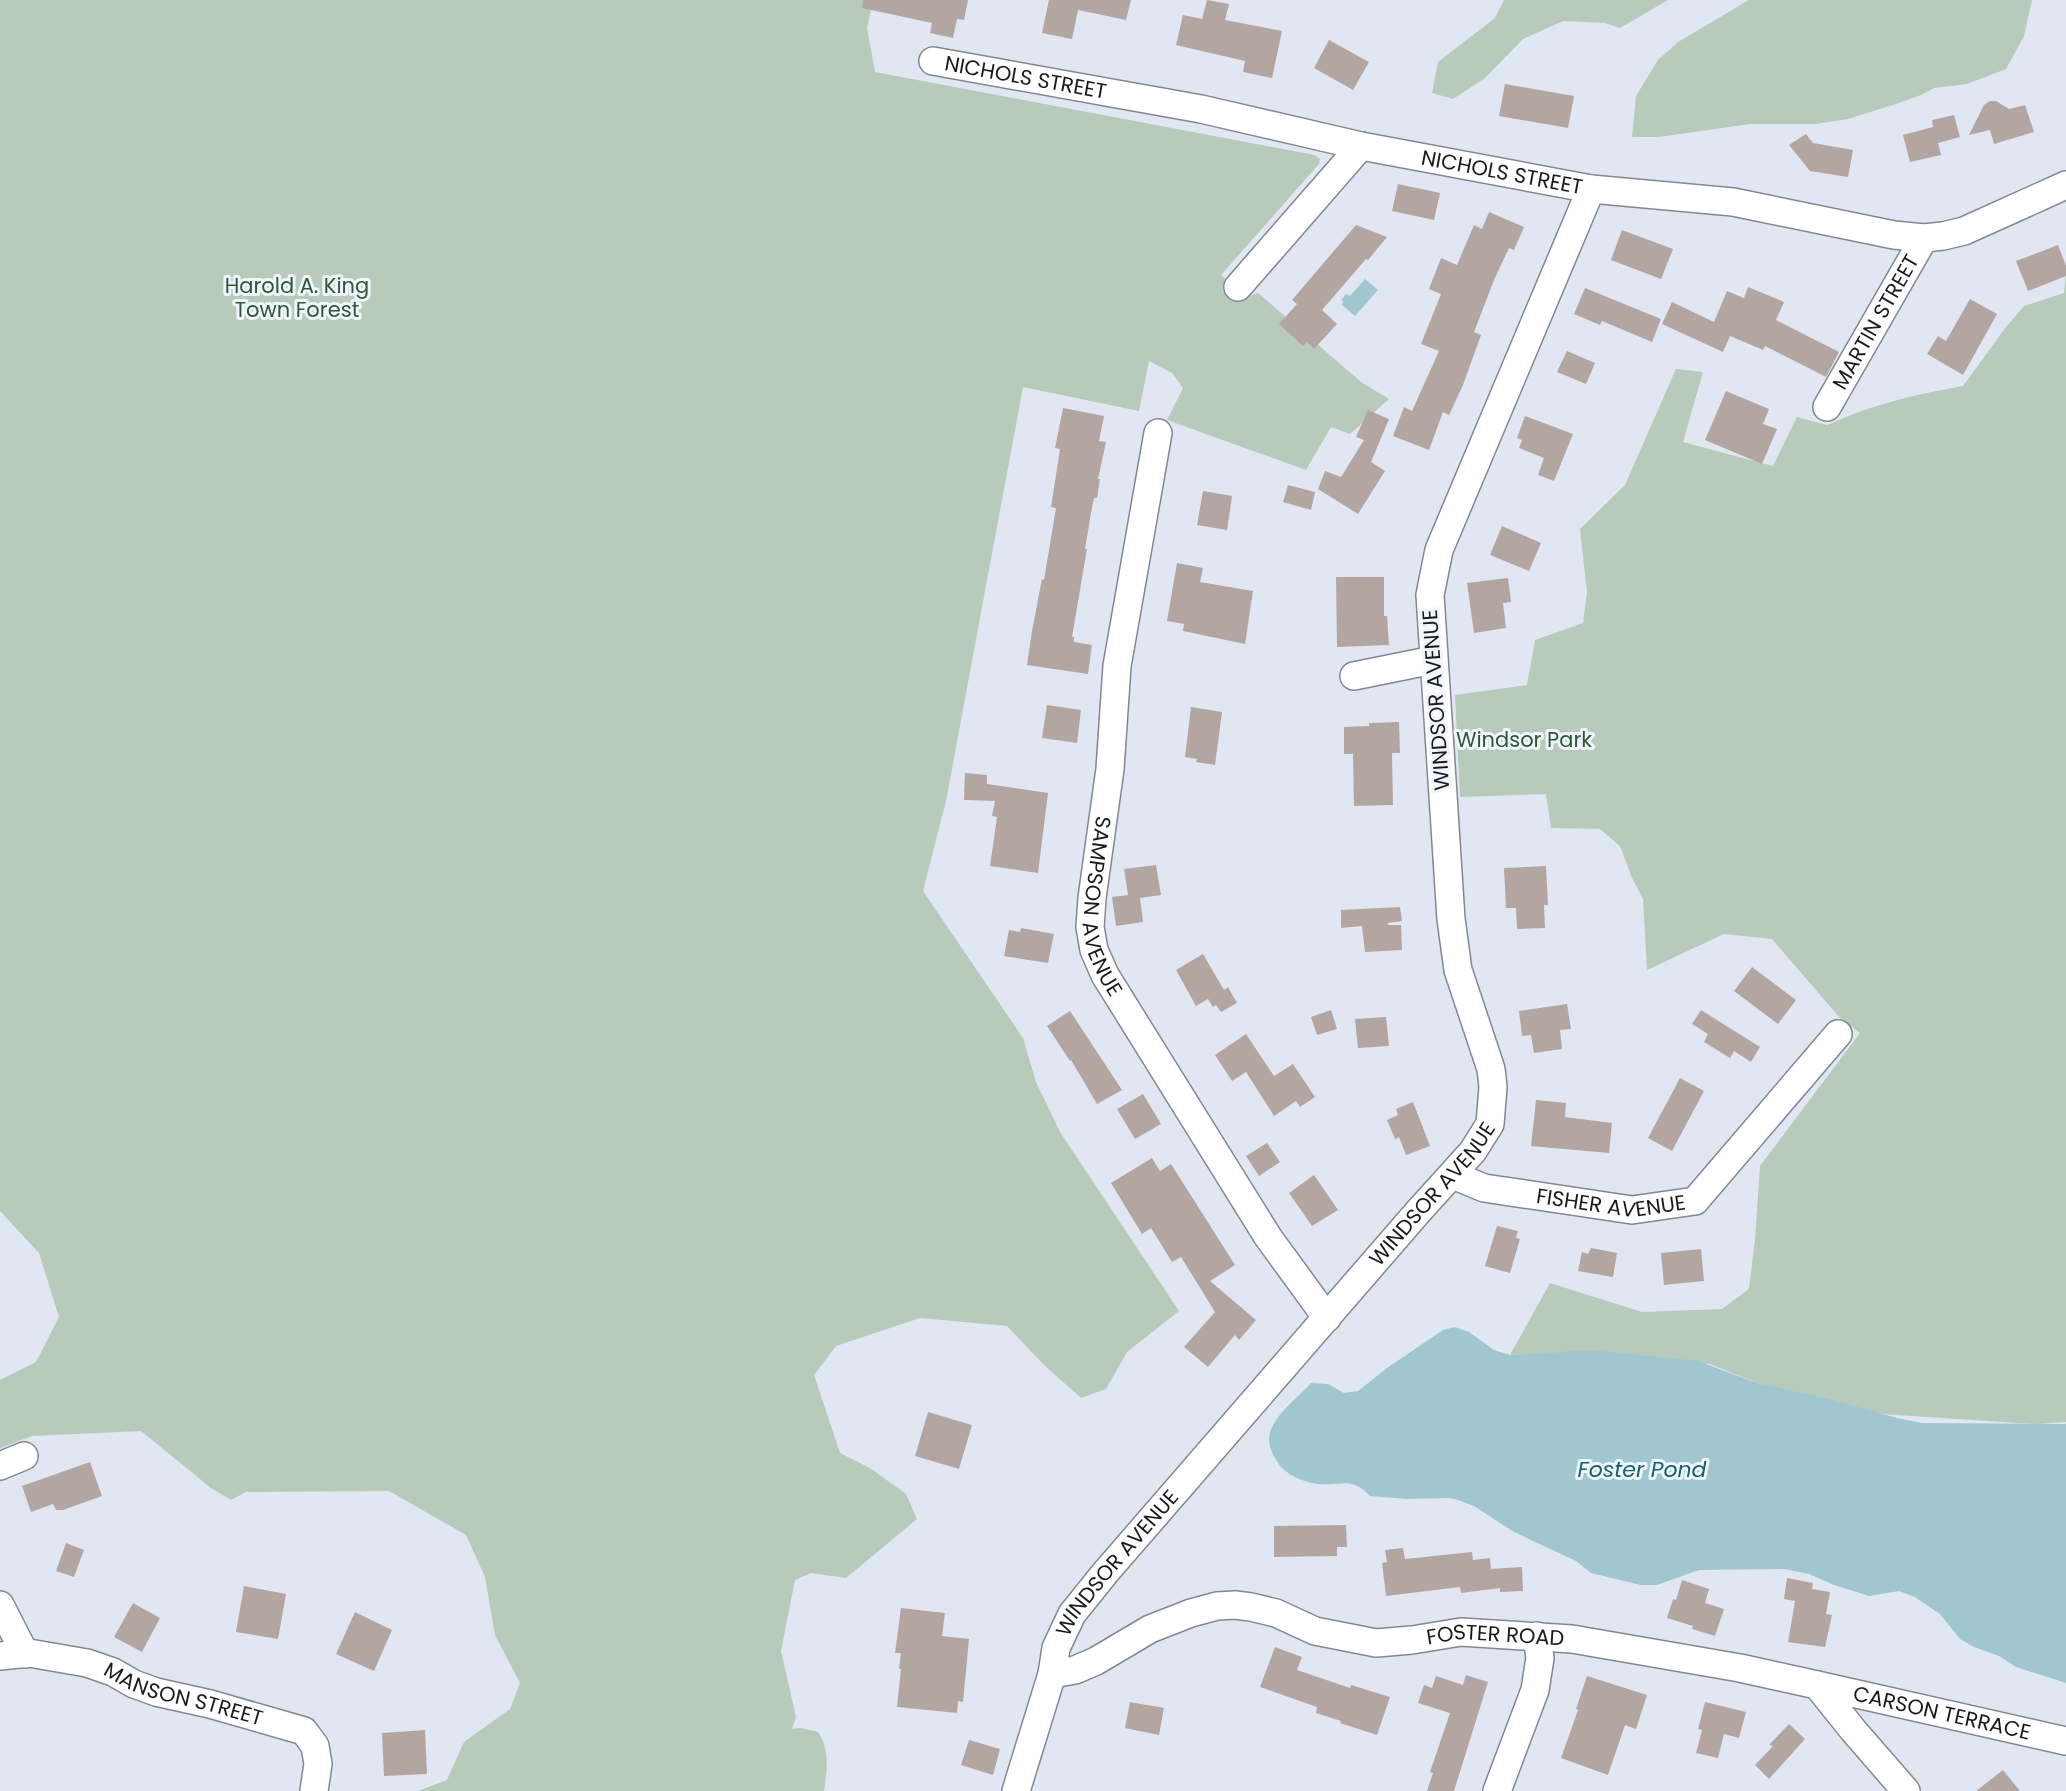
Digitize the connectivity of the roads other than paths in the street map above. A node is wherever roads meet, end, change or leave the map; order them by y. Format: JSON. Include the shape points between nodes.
{"nodes":[{"id":1,"x":933,"y":61,"type":"dead end"},
{"id":2,"x":1361,"y":146,"type":"junction"},
{"id":3,"x":2066,"y":185,"type":"edge"},
{"id":4,"x":1591,"y":189,"type":"junction"},
{"id":5,"x":1924,"y":238,"type":"junction"},
{"id":6,"x":1238,"y":287,"type":"dead end"},
{"id":7,"x":1827,"y":407,"type":"dead end"},
{"id":8,"x":1158,"y":433,"type":"dead end"},
{"id":9,"x":1433,"y":660,"type":"junction"},
{"id":10,"x":1354,"y":676,"type":"dead end"},
{"id":11,"x":1838,"y":1034,"type":"dead end"},
{"id":12,"x":1453,"y":1176,"type":"junction"},
{"id":13,"x":1327,"y":1318,"type":"junction"},
{"id":14,"x":0,"y":1605,"type":"edge"},
{"id":15,"x":1537,"y":1636,"type":"junction"},
{"id":16,"x":13,"y":1655,"type":"edge"},
{"id":17,"x":1052,"y":1674,"type":"junction"},
{"id":18,"x":1817,"y":1685,"type":"junction"},
{"id":19,"x":2066,"y":1741,"type":"edge"},
{"id":20,"x":314,"y":1791,"type":"edge"},
{"id":21,"x":1016,"y":1791,"type":"edge"},
{"id":22,"x":1497,"y":1791,"type":"edge"},
{"id":23,"x":1906,"y":1791,"type":"edge"}],
"edges":[{"from":1,"to":2,"type":"street","name":"NICHOLS STREET","via":[[1201,109]]},
{"from":2,"to":4,"type":"street","name":"NICHOLS STREET"},
{"from":2,"to":6,"type":"street"},
{"from":3,"to":5,"type":"street","name":"NICHOLS STREET","via":[[1964,231]]},
{"from":4,"to":5,"type":"street","name":"NICHOLS STREET","via":[[1732,202]]},
{"from":4,"to":9,"type":"street","name":"WINDSOR AVENUE","via":[[1439,550],[1430,595]]},
{"from":5,"to":7,"type":"street","name":"MARTIN STREET"},
{"from":8,"to":13,"type":"street","name":"SAMPSON AVENUE","via":[[1117,666],[1110,769],[1092,898],[1090,927],[1094,950],[1105,975],[1268,1237]]},
{"from":9,"to":10,"type":"street"},
{"from":9,"to":12,"type":"street","name":"WINDSOR AVENUE","via":[[1455,950],[1493,1087],[1490,1124]]},
{"from":11,"to":12,"type":"street","name":"FISHER AVENUE","via":[[1695,1201],[1632,1210],[1484,1188]]},
{"from":12,"to":13,"type":"street","name":"WINDSOR AVENUE"},
{"from":13,"to":17,"type":"street","name":"WINDSOR AVENUE","via":[[1084,1598],[1056,1648]]},
{"from":14,"to":16,"type":"street"},
{"from":15,"to":17,"type":"street","name":"FOSTER ROAD","via":[[1461,1632],[1376,1643],[1316,1631],[1276,1613],[1251,1607],[1217,1606],[1150,1629],[1075,1670]]},
{"from":15,"to":18,"type":"street","name":"FOSTER ROAD","via":[[1740,1668]]},
{"from":15,"to":22,"type":"street","via":[[1540,1658],[1535,1690]]},
{"from":16,"to":20,"type":"street","name":"MANSON STREET","via":[[45,1655],[87,1663],[156,1692],[304,1731],[315,1746],[318,1764]]},
{"from":17,"to":21,"type":"street","name":"WINDSOR AVENUE"},
{"from":18,"to":19,"type":"street","name":"CARSON TERRACE"},
{"from":18,"to":23,"type":"street"}]}
